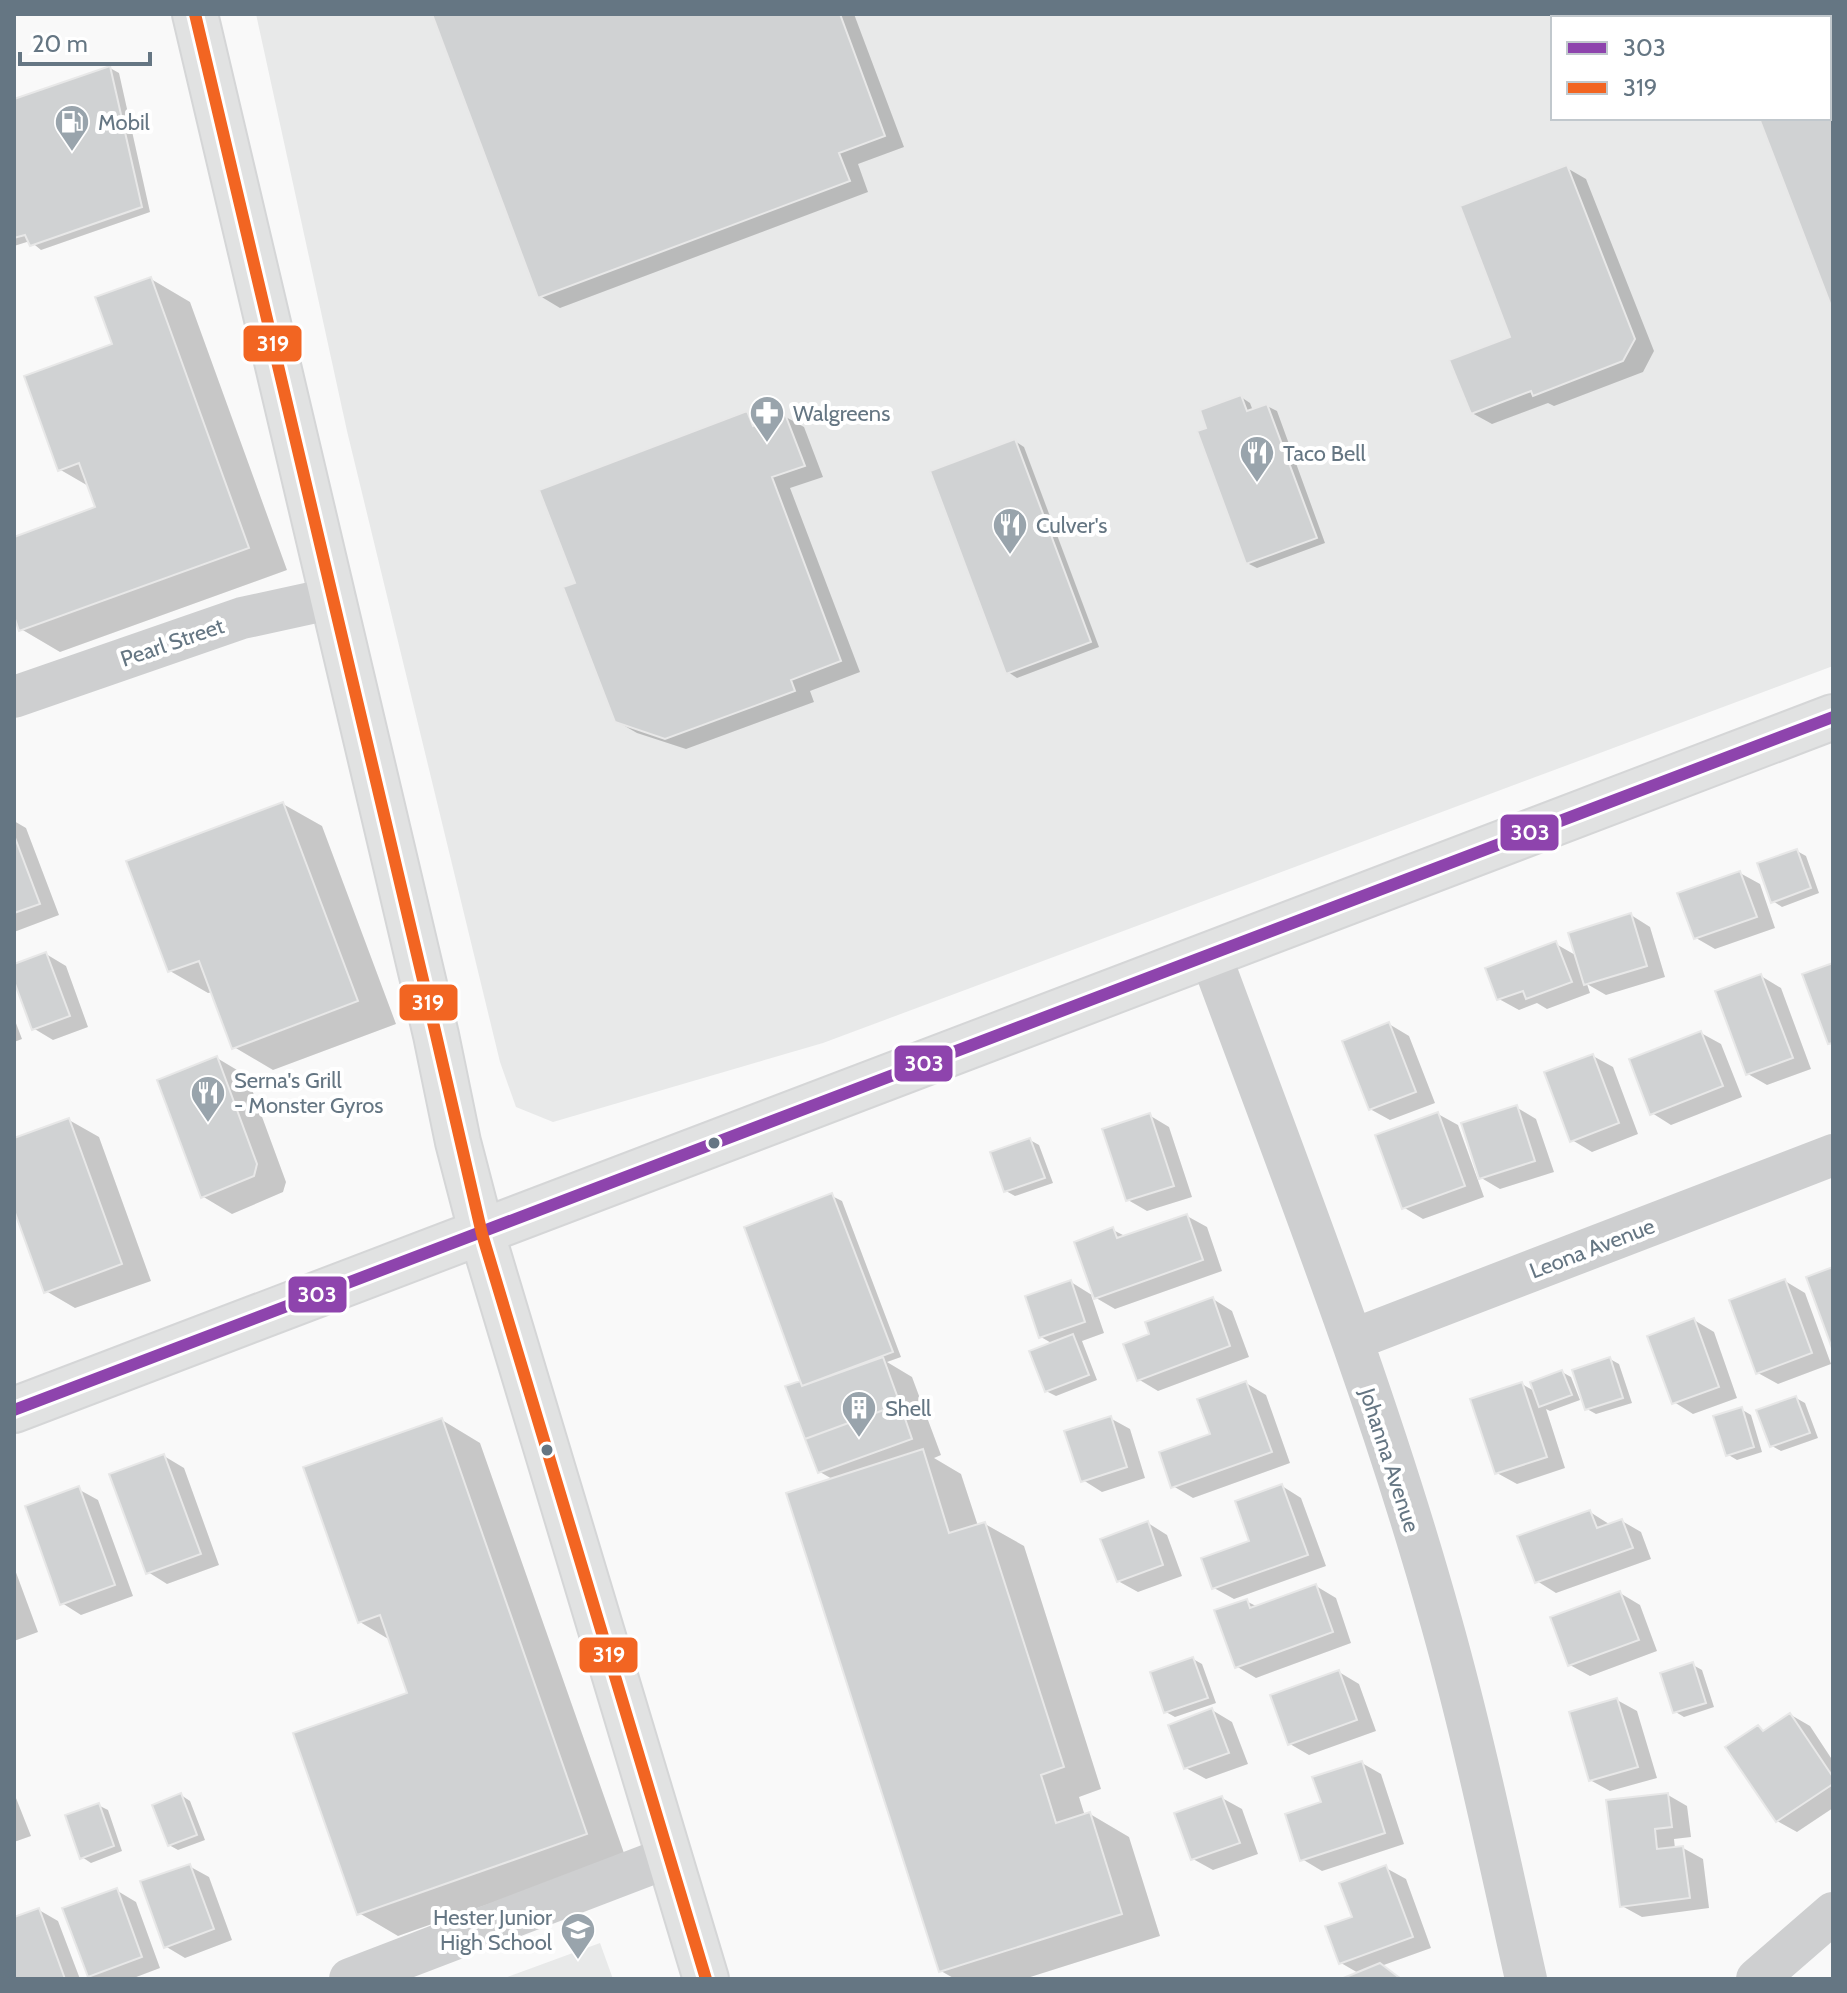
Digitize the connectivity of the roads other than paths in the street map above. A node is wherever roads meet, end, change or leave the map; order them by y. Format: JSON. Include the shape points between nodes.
{"nodes":[{"id":1,"x":195,"y":14,"type":"edge"},
{"id":2,"x":334,"y":598,"type":"junction"},
{"id":3,"x":14,"y":697,"type":"edge"},
{"id":4,"x":1833,"y":717,"type":"edge"},
{"id":5,"x":1210,"y":954,"type":"junction"},
{"id":6,"x":1833,"y":1155,"type":"edge"},
{"id":7,"x":482,"y":1234,"type":"junction"},
{"id":8,"x":1352,"y":1340,"type":"junction"},
{"id":9,"x":14,"y":1410,"type":"edge"},
{"id":10,"x":669,"y":1857,"type":"junction"},
{"id":11,"x":1833,"y":1913,"type":"edge"},
{"id":12,"x":350,"y":1979,"type":"edge"},
{"id":13,"x":706,"y":1979,"type":"edge"},
{"id":14,"x":1526,"y":1979,"type":"edge"},
{"id":15,"x":1757,"y":1979,"type":"edge"}],
"edges":[{"from":1,"to":2,"type":"main road"},
{"from":2,"to":3,"type":"street","name":"Pearl Street","via":[[242,618]]},
{"from":2,"to":7,"type":"main road"},
{"from":4,"to":5,"type":"main road"},
{"from":5,"to":7,"type":"main road"},
{"from":5,"to":8,"type":"street","name":"Johanna Avenue"},
{"from":6,"to":8,"type":"street","name":"Leona Avenue"},
{"from":7,"to":9,"type":"main road"},
{"from":7,"to":10,"type":"main road"},
{"from":8,"to":14,"type":"street","name":"Johanna Avenue","via":[[1441,1619]]},
{"from":10,"to":12,"type":"street"},
{"from":10,"to":13,"type":"main road"},
{"from":11,"to":15,"type":"street"}]}
